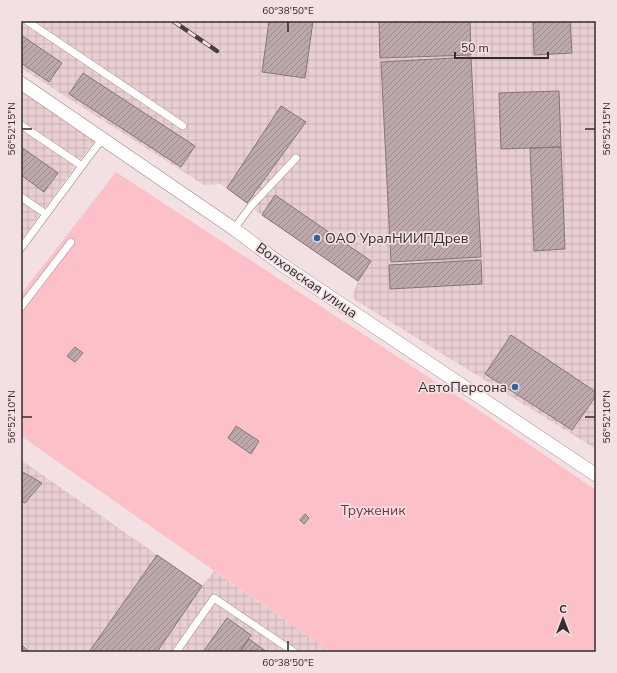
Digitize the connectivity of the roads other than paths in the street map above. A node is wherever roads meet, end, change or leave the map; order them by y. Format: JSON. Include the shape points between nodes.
{"nodes":[{"id":1,"x":27,"y":21,"type":"edge"},
{"id":2,"x":21,"y":83,"type":"edge"},
{"id":3,"x":21,"y":125,"type":"edge"},
{"id":4,"x":183,"y":126,"type":"dead end"},
{"id":5,"x":102,"y":139,"type":"junction"},
{"id":6,"x":296,"y":158,"type":"dead end"},
{"id":7,"x":82,"y":166,"type":"junction"},
{"id":8,"x":21,"y":197,"type":"edge"},
{"id":9,"x":46,"y":214,"type":"junction"},
{"id":10,"x":234,"y":229,"type":"junction"},
{"id":11,"x":71,"y":242,"type":"dead end"},
{"id":12,"x":23,"y":243,"type":"edge"},
{"id":13,"x":21,"y":306,"type":"edge"},
{"id":14,"x":596,"y":475,"type":"edge"},
{"id":15,"x":176,"y":652,"type":"edge"},
{"id":16,"x":294,"y":652,"type":"edge"}],
"edges":[{"from":1,"to":4,"type":"lane"},
{"from":2,"to":5,"type":"street","name":"Волховская улица"},
{"from":3,"to":7,"type":"lane"},
{"from":5,"to":7,"type":"lane"},
{"from":5,"to":10,"type":"street","name":"Волховская улица"},
{"from":6,"to":10,"type":"lane","via":[[251,206]]},
{"from":7,"to":9,"type":"lane"},
{"from":8,"to":9,"type":"lane"},
{"from":9,"to":12,"type":"lane"},
{"from":10,"to":14,"type":"street","name":"Волховская улица","via":[[281,264]]},
{"from":11,"to":13,"type":"lane"},
{"from":15,"to":16,"type":"lane","via":[[214,598]]}]}
